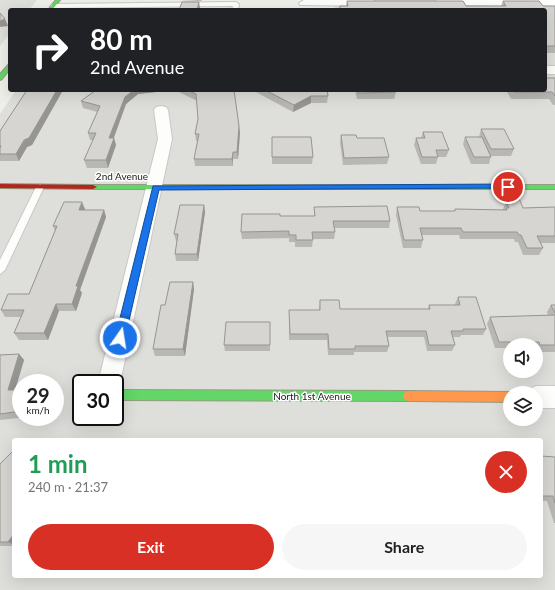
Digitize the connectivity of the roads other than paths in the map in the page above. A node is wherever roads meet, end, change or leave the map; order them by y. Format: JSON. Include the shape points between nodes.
{"nodes":[{"id":1,"x":476,"y":1,"type":"edge"},
{"id":2,"x":304,"y":3,"type":"dead end"},
{"id":3,"x":383,"y":3,"type":"edge"},
{"id":4,"x":430,"y":3,"type":"edge"},
{"id":5,"x":555,"y":3,"type":"edge"},
{"id":6,"x":54,"y":5,"type":"edge"},
{"id":7,"x":95,"y":8,"type":"edge"},
{"id":8,"x":235,"y":8,"type":"edge"},
{"id":9,"x":8,"y":68,"type":"edge"},
{"id":10,"x":0,"y":78,"type":"edge"},
{"id":11,"x":161,"y":110,"type":"dead end"},
{"id":12,"x":0,"y":186,"type":"edge"},
{"id":13,"x":555,"y":186,"type":"edge"},
{"id":14,"x":40,"y":187,"type":"junction"},
{"id":15,"x":156,"y":187,"type":"junction"},
{"id":16,"x":0,"y":270,"type":"edge"},
{"id":17,"x":111,"y":374,"type":"edge"},
{"id":18,"x":124,"y":395,"type":"edge"},
{"id":19,"x":503,"y":397,"type":"edge"},
{"id":20,"x":543,"y":397,"type":"edge"},
{"id":21,"x":555,"y":397,"type":"edge"}],
"edges":[{"from":1,"to":4,"type":"street"},
{"from":1,"to":5,"type":"street"},
{"from":2,"to":3,"type":"street"},
{"from":6,"to":7,"type":"lane"},
{"from":7,"to":8,"type":"lane","via":[[236,4]]},
{"from":9,"to":10,"type":"street"},
{"from":11,"to":15,"type":"street","via":[[166,139]]},
{"from":12,"to":14,"type":"street","name":"2nd Avenue"},
{"from":13,"to":15,"type":"street","name":"2nd Avenue"},
{"from":14,"to":15,"type":"street","name":"2nd Avenue"},
{"from":14,"to":16,"type":"lane"},
{"from":15,"to":17,"type":"street"},
{"from":18,"to":19,"type":"street","name":"North 1st Avenue"},
{"from":20,"to":21,"type":"street"}]}
